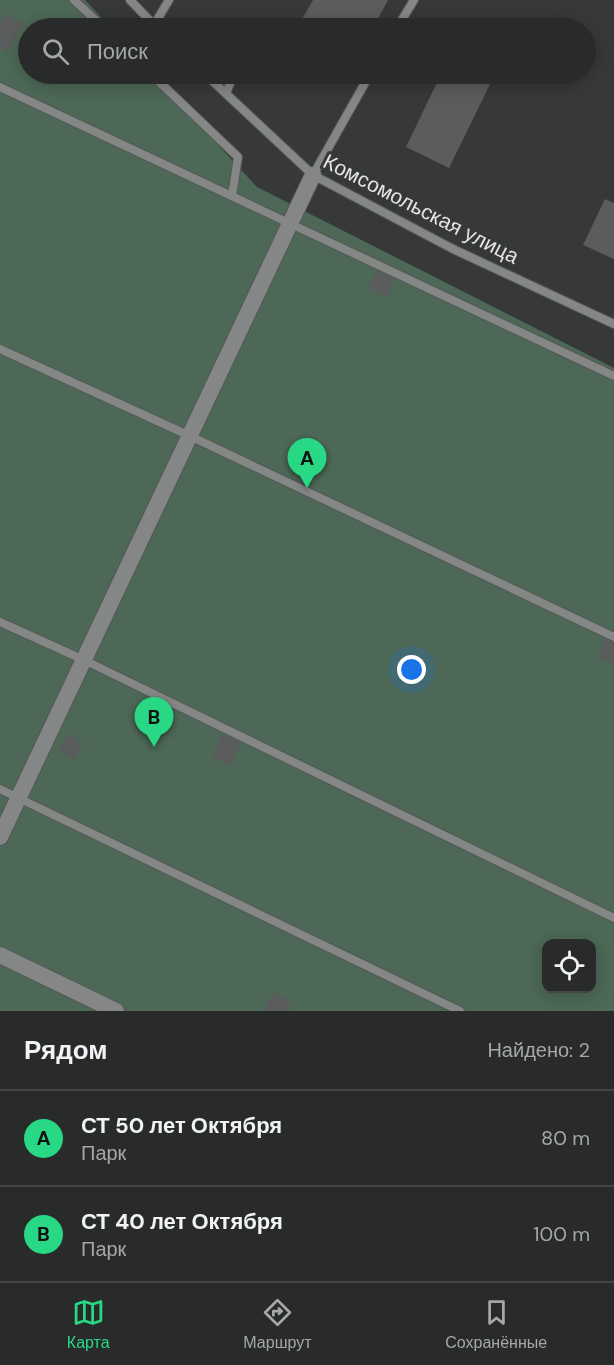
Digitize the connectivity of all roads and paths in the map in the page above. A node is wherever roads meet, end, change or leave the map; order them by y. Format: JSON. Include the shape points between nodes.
{"nodes":[{"id":1,"x":74,"y":0,"type":"edge"},
{"id":2,"x":129,"y":0,"type":"edge"},
{"id":3,"x":169,"y":0,"type":"edge"},
{"id":4,"x":414,"y":0,"type":"edge"},
{"id":5,"x":93,"y":18,"type":"edge"},
{"id":6,"x":147,"y":18,"type":"edge"},
{"id":7,"x":160,"y":18,"type":"edge"},
{"id":8,"x":403,"y":18,"type":"edge"},
{"id":9,"x":161,"y":84,"type":"edge"},
{"id":10,"x":216,"y":84,"type":"edge"},
{"id":11,"x":230,"y":84,"type":"edge"},
{"id":12,"x":364,"y":84,"type":"edge"},
{"id":13,"x":0,"y":87,"type":"edge"},
{"id":14,"x":226,"y":93,"type":"junction"},
{"id":15,"x":313,"y":175,"type":"junction"},
{"id":16,"x":232,"y":196,"type":"junction"},
{"id":17,"x":290,"y":224,"type":"junction"},
{"id":18,"x":614,"y":324,"type":"edge"},
{"id":19,"x":0,"y":349,"type":"edge"},
{"id":20,"x":614,"y":376,"type":"edge"},
{"id":21,"x":190,"y":436,"type":"junction"},
{"id":22,"x":0,"y":622,"type":"edge"},
{"id":23,"x":614,"y":637,"type":"edge"},
{"id":24,"x":84,"y":660,"type":"junction"},
{"id":25,"x":0,"y":789,"type":"edge"},
{"id":26,"x":19,"y":798,"type":"junction"},
{"id":27,"x":0,"y":837,"type":"edge"},
{"id":28,"x":614,"y":918,"type":"edge"},
{"id":29,"x":0,"y":955,"type":"edge"},
{"id":30,"x":116,"y":1011,"type":"edge"},
{"id":31,"x":460,"y":1011,"type":"edge"}],
"edges":[{"from":1,"to":5,"type":"lane"},
{"from":2,"to":6,"type":"lane"},
{"from":3,"to":7,"type":"lane"},
{"from":4,"to":8,"type":"lane"},
{"from":9,"to":16,"type":"lane","via":[[238,157]]},
{"from":10,"to":14,"type":"lane","name":"Комсомольская улица"},
{"from":11,"to":14,"type":"lane"},
{"from":12,"to":15,"type":"lane"},
{"from":13,"to":16,"type":"lane"},
{"from":14,"to":15,"type":"lane","name":"Комсомольская улица"},
{"from":15,"to":17,"type":"street"},
{"from":15,"to":18,"type":"lane","name":"Комсомольская улица","via":[[453,249]]},
{"from":16,"to":17,"type":"lane"},
{"from":17,"to":20,"type":"lane"},
{"from":17,"to":21,"type":"street"},
{"from":19,"to":21,"type":"lane"},
{"from":21,"to":23,"type":"lane"},
{"from":21,"to":24,"type":"street"},
{"from":22,"to":24,"type":"lane"},
{"from":24,"to":26,"type":"street"},
{"from":24,"to":28,"type":"lane"},
{"from":25,"to":26,"type":"lane"},
{"from":26,"to":27,"type":"street"},
{"from":26,"to":31,"type":"lane"},
{"from":29,"to":30,"type":"street"}]}
